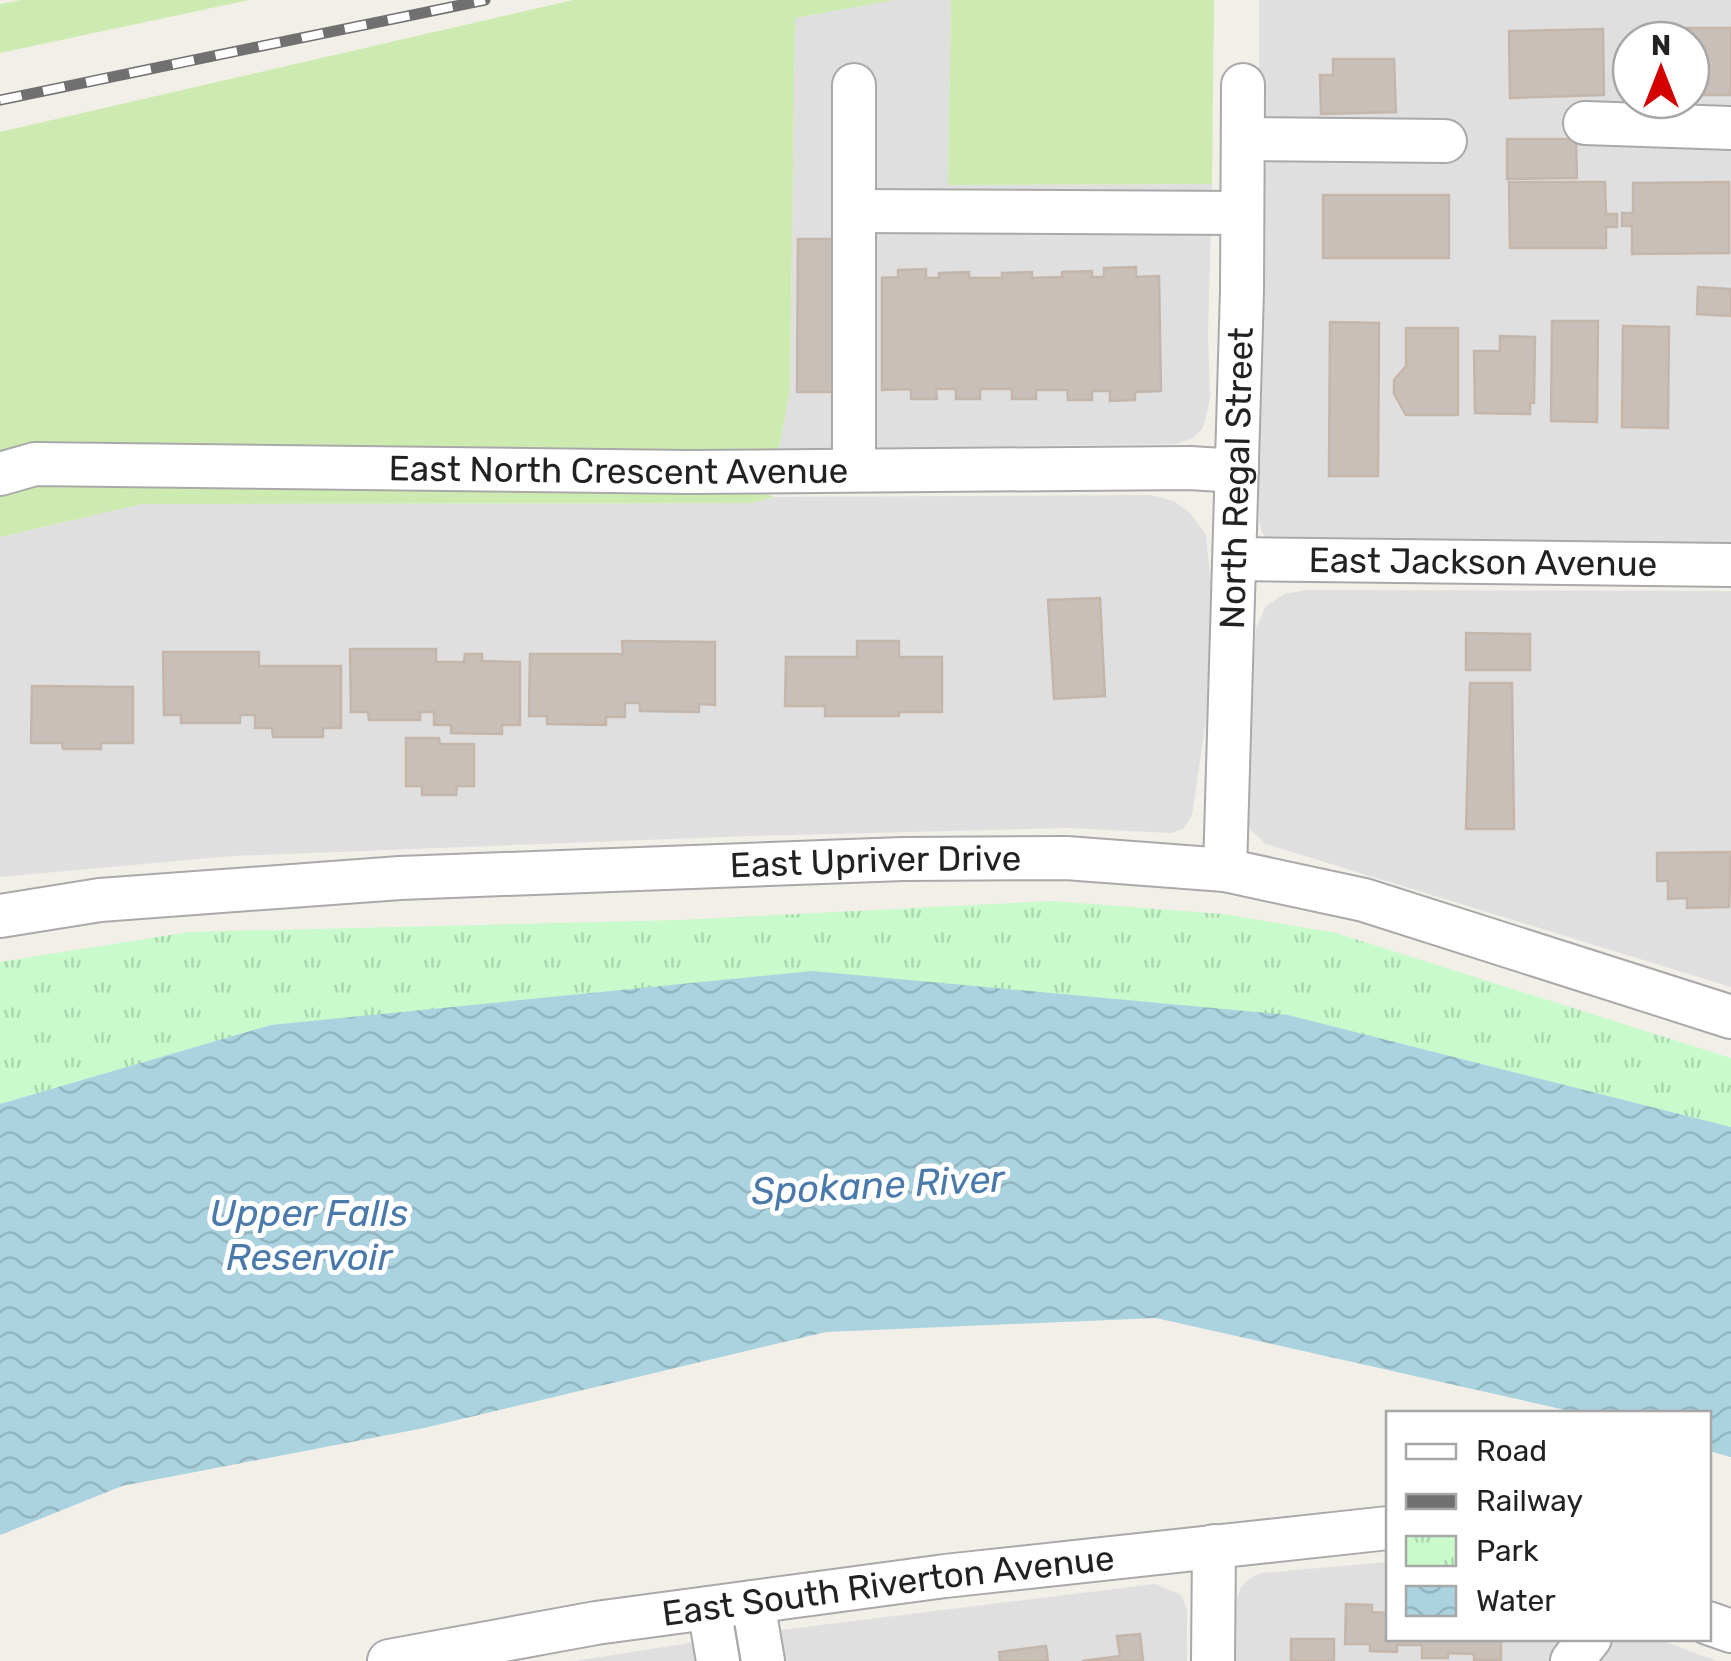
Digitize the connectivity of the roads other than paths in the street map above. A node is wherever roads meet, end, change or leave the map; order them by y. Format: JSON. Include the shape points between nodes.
{"nodes":[{"id":1,"x":1242,"y":84,"type":"dead end"},
{"id":2,"x":854,"y":85,"type":"dead end"},
{"id":3,"x":1585,"y":123,"type":"dead end"},
{"id":4,"x":1731,"y":128,"type":"edge"},
{"id":5,"x":1242,"y":138,"type":"junction"},
{"id":6,"x":1445,"y":141,"type":"dead end"},
{"id":7,"x":854,"y":212,"type":"junction"},
{"id":8,"x":1242,"y":213,"type":"junction"},
{"id":9,"x":854,"y":469,"type":"junction"},
{"id":10,"x":1238,"y":471,"type":"junction"},
{"id":11,"x":0,"y":474,"type":"edge"},
{"id":12,"x":1236,"y":559,"type":"junction"},
{"id":13,"x":1731,"y":566,"type":"edge"},
{"id":14,"x":1225,"y":870,"type":"junction"},
{"id":15,"x":0,"y":916,"type":"edge"},
{"id":16,"x":1731,"y":1016,"type":"edge"},
{"id":17,"x":1386,"y":1528,"type":"edge"},
{"id":18,"x":1214,"y":1546,"type":"junction"},
{"id":19,"x":752,"y":1602,"type":"junction"},
{"id":20,"x":708,"y":1608,"type":"junction"},
{"id":21,"x":1588,"y":1641,"type":"edge"},
{"id":22,"x":389,"y":1661,"type":"edge"},
{"id":23,"x":718,"y":1661,"type":"edge"},
{"id":24,"x":763,"y":1661,"type":"edge"},
{"id":25,"x":1214,"y":1661,"type":"edge"},
{"id":26,"x":1572,"y":1661,"type":"edge"}],
"edges":[{"from":1,"to":5,"type":"street","name":"North Regal Street"},
{"from":2,"to":7,"type":"street"},
{"from":3,"to":4,"type":"street"},
{"from":5,"to":6,"type":"street"},
{"from":5,"to":8,"type":"street","name":"North Regal Street"},
{"from":7,"to":8,"type":"street"},
{"from":7,"to":9,"type":"street"},
{"from":8,"to":10,"type":"street","name":"North Regal Street"},
{"from":9,"to":10,"type":"street","name":"East North Crescent Avenue"},
{"from":9,"to":11,"type":"street","name":"East North Crescent Avenue","via":[[35,464]]},
{"from":10,"to":12,"type":"street","name":"North Regal Street"},
{"from":12,"to":13,"type":"street","name":"East Jackson Avenue"},
{"from":12,"to":14,"type":"street","name":"North Regal Street"},
{"from":14,"to":15,"type":"street","name":"East Upriver Drive","via":[[1066,858],[903,859],[458,876],[100,900]]},
{"from":14,"to":16,"type":"street","name":"East Upriver Drive","via":[[1364,900]]},
{"from":17,"to":18,"type":"street","name":"East South Riverton Avenue"},
{"from":18,"to":19,"type":"street","name":"East South Riverton Avenue"},
{"from":18,"to":25,"type":"street"},
{"from":19,"to":20,"type":"street","name":"East South Riverton Avenue"},
{"from":19,"to":24,"type":"street"},
{"from":20,"to":22,"type":"street","name":"East South Riverton Avenue"},
{"from":20,"to":23,"type":"street"},
{"from":21,"to":26,"type":"street"}]}
